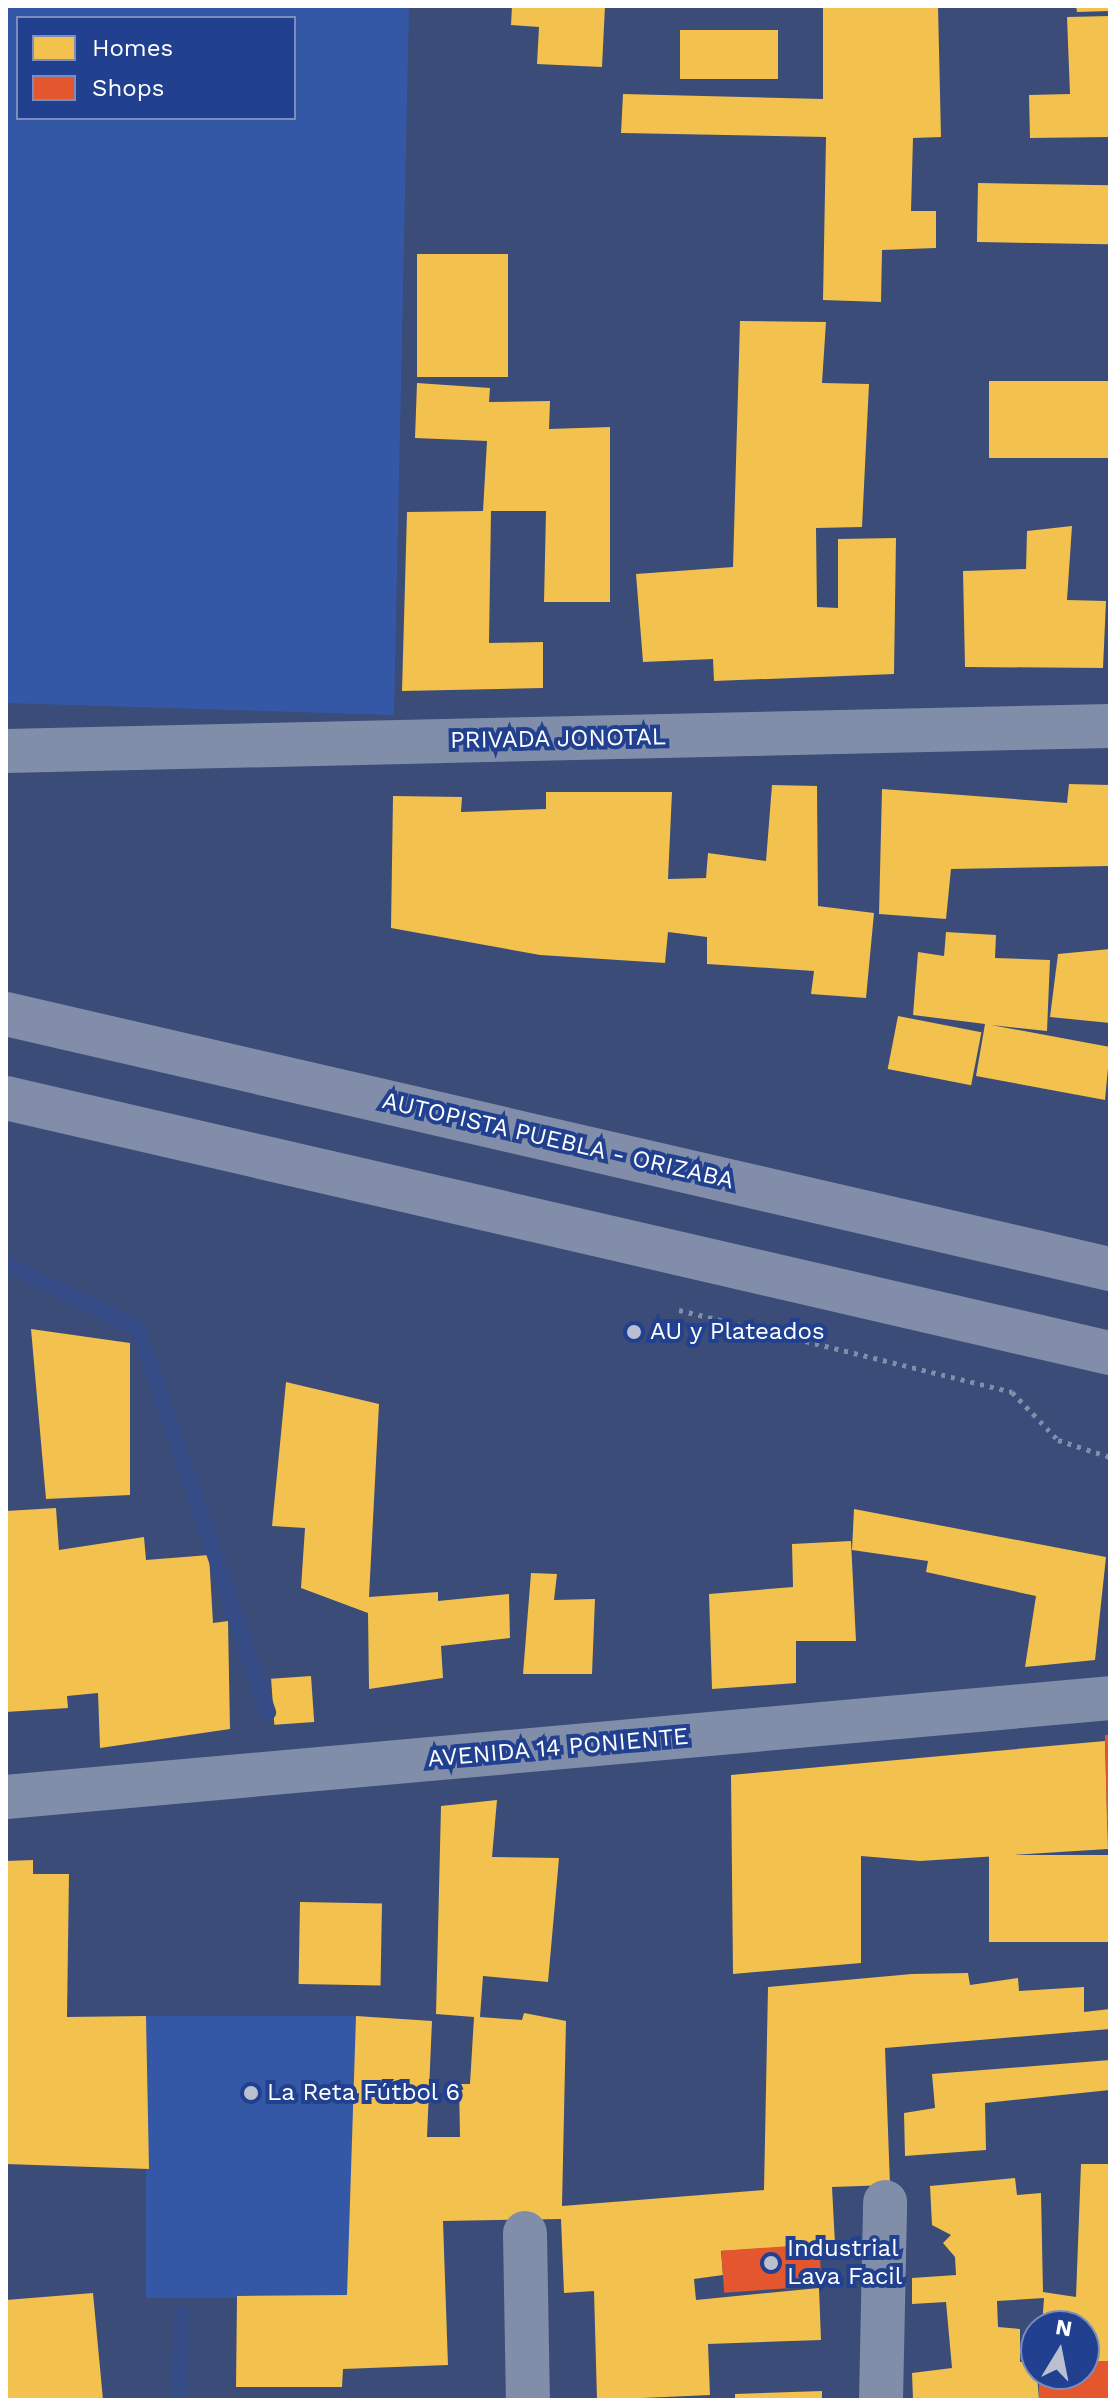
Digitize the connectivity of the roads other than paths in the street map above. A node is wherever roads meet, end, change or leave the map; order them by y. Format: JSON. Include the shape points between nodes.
{"nodes":[{"id":1,"x":1110,"y":726,"type":"edge"},
{"id":2,"x":6,"y":751,"type":"edge"},
{"id":3,"x":6,"y":1014,"type":"edge"},
{"id":4,"x":6,"y":1098,"type":"edge"},
{"id":5,"x":1110,"y":1269,"type":"edge"},
{"id":6,"x":1110,"y":1353,"type":"edge"},
{"id":7,"x":1110,"y":1698,"type":"edge"},
{"id":8,"x":6,"y":1797,"type":"edge"},
{"id":9,"x":885,"y":2202,"type":"dead end"},
{"id":10,"x":525,"y":2233,"type":"dead end"},
{"id":11,"x":528,"y":2400,"type":"edge"},
{"id":12,"x":881,"y":2400,"type":"edge"}],
"edges":[{"from":1,"to":2,"type":"street","name":"PRIVADA JONOTAL"},
{"from":3,"to":5,"type":"highway","name":"AUTOPISTA PUEBLA - ORIZABA"},
{"from":4,"to":6,"type":"highway"},
{"from":7,"to":8,"type":"street","name":"AVENIDA 14 PONIENTE"},
{"from":9,"to":12,"type":"street"},
{"from":10,"to":11,"type":"street"}]}
